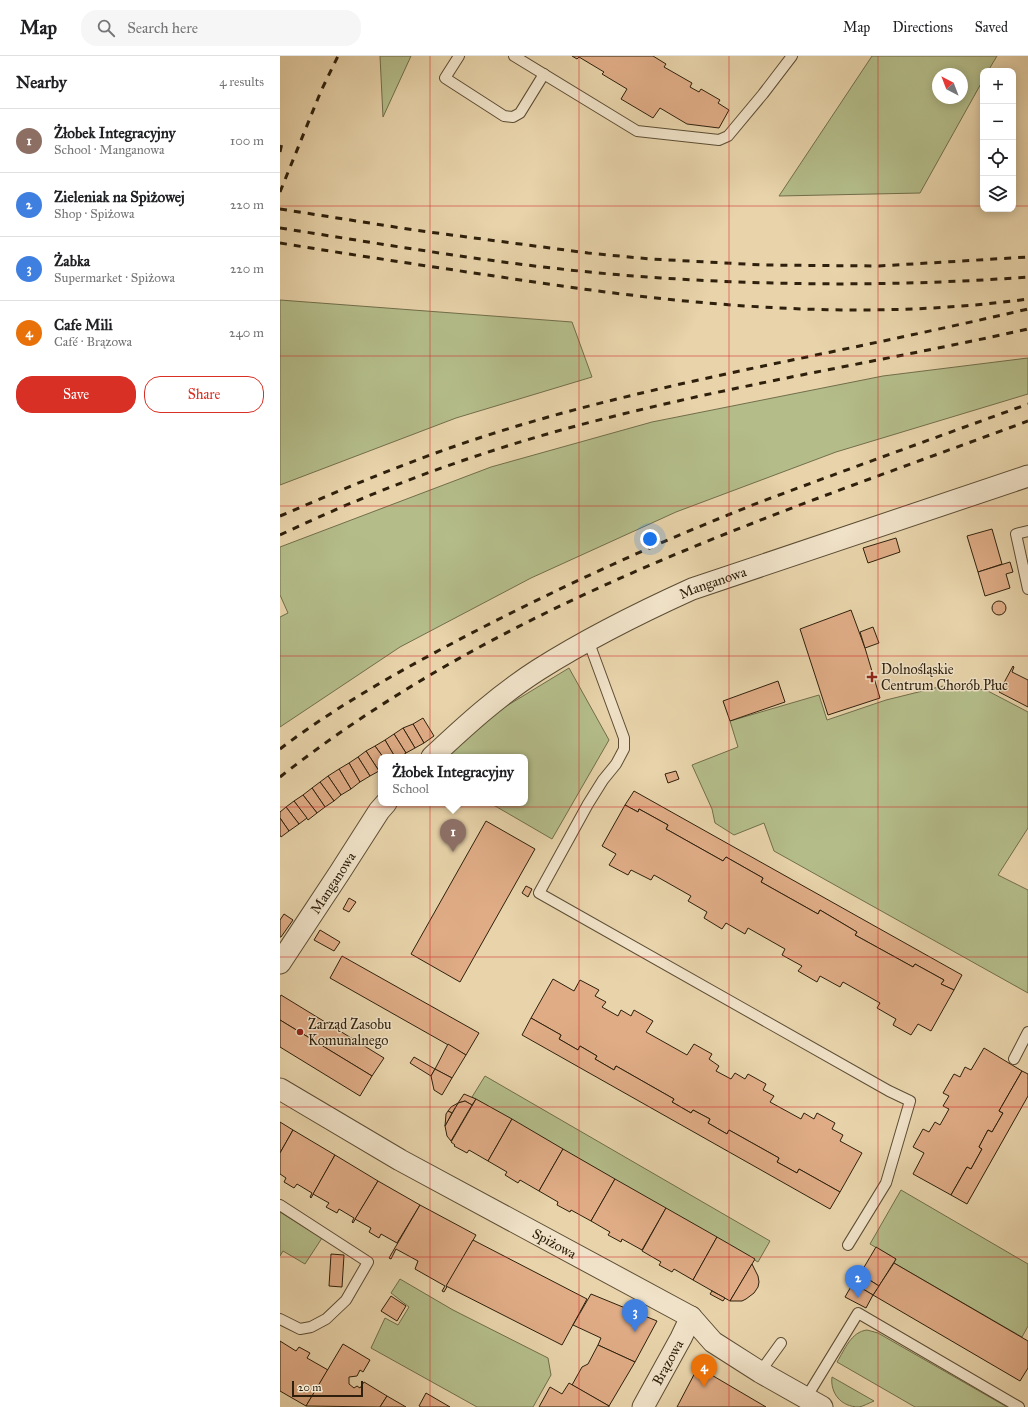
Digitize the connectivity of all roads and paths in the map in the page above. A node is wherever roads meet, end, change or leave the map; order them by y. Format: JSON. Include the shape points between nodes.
{"nodes":[{"id":1,"x":459,"y":56,"type":"edge"},
{"id":2,"x":514,"y":56,"type":"edge"},
{"id":3,"x":792,"y":56,"type":"edge"},
{"id":4,"x":544,"y":74,"type":"junction"},
{"id":5,"x":1028,"y":476,"type":"edge"},
{"id":6,"x":1028,"y":531,"type":"edge"},
{"id":7,"x":1028,"y":589,"type":"edge"},
{"id":8,"x":588,"y":640,"type":"junction"},
{"id":9,"x":435,"y":754,"type":"edge"},
{"id":10,"x":383,"y":806,"type":"edge"},
{"id":11,"x":280,"y":963,"type":"edge"},
{"id":12,"x":1028,"y":1032,"type":"edge"},
{"id":13,"x":1014,"y":1059,"type":"dead end"},
{"id":14,"x":280,"y":1089,"type":"edge"},
{"id":15,"x":280,"y":1205,"type":"edge"},
{"id":16,"x":848,"y":1245,"type":"dead end"},
{"id":17,"x":691,"y":1317,"type":"junction"},
{"id":18,"x":280,"y":1319,"type":"edge"},
{"id":19,"x":781,"y":1343,"type":"dead end"},
{"id":20,"x":760,"y":1372,"type":"junction"},
{"id":21,"x":814,"y":1403,"type":"edge"},
{"id":22,"x":643,"y":1407,"type":"edge"},
{"id":23,"x":1019,"y":1407,"type":"edge"}],
"edges":[{"from":1,"to":4,"type":"lane","via":[[445,78],[504,116],[513,117],[520,113]]},
{"from":2,"to":4,"type":"lane"},
{"from":3,"to":4,"type":"lane","via":[[728,136],[719,140],[637,131]]},
{"from":5,"to":8,"type":"street","name":"Manganowa","via":[[692,589]]},
{"from":6,"to":7,"type":"lane","via":[[1016,534]]},
{"from":8,"to":9,"type":"street","name":"Manganowa","via":[[512,688],[470,721]]},
{"from":8,"to":16,"type":"lane","via":[[624,738],[624,749],[588,804],[539,893],[910,1101],[886,1183]]},
{"from":10,"to":11,"type":"street","name":"Manganowa"},
{"from":12,"to":13,"type":"lane"},
{"from":14,"to":17,"type":"street","name":"Spiżowa","via":[[400,1160]]},
{"from":15,"to":18,"type":"lane","via":[[368,1262],[346,1300],[326,1319],[311,1327],[300,1329]]},
{"from":17,"to":20,"type":"street","name":"Spiżowa","via":[[713,1342]]},
{"from":17,"to":22,"type":"street","name":"Brązowa"},
{"from":19,"to":20,"type":"lane"},
{"from":20,"to":21,"type":"street","name":"Spiżowa"},
{"from":21,"to":23,"type":"lane","via":[[858,1313]]}]}
